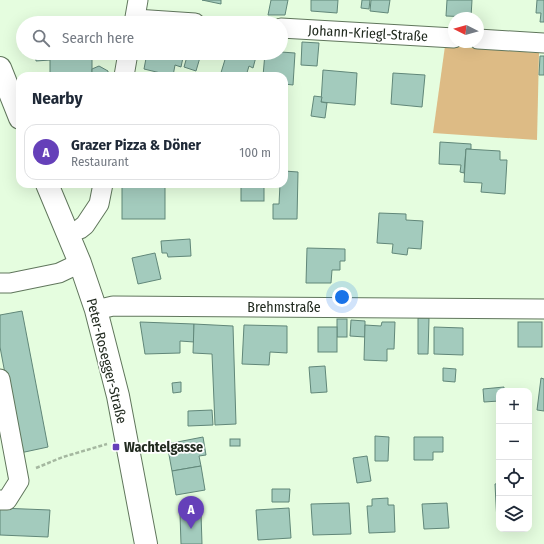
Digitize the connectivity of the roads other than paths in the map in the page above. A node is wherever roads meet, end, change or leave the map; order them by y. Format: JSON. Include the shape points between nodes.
{"nodes":[{"id":1,"x":138,"y":0,"type":"edge"},
{"id":2,"x":135,"y":16,"type":"edge"},
{"id":3,"x":288,"y":28,"type":"edge"},
{"id":4,"x":448,"y":38,"type":"edge"},
{"id":5,"x":484,"y":40,"type":"edge"},
{"id":6,"x":544,"y":43,"type":"edge"},
{"id":7,"x":127,"y":60,"type":"edge"},
{"id":8,"x":0,"y":68,"type":"edge"},
{"id":9,"x":125,"y":72,"type":"edge"},
{"id":10,"x":16,"y":108,"type":"edge"},
{"id":11,"x":49,"y":188,"type":"edge"},
{"id":12,"x":102,"y":188,"type":"edge"},
{"id":13,"x":67,"y":234,"type":"junction"},
{"id":14,"x":80,"y":263,"type":"junction"},
{"id":15,"x":0,"y":283,"type":"edge"},
{"id":16,"x":544,"y":309,"type":"edge"},
{"id":17,"x":96,"y":310,"type":"junction"},
{"id":18,"x":0,"y":379,"type":"edge"},
{"id":19,"x":0,"y":500,"type":"edge"},
{"id":20,"x":146,"y":544,"type":"edge"}],
"edges":[{"from":1,"to":2,"type":"street"},
{"from":3,"to":4,"type":"street","name":"Johann-Kriegl-Straße"},
{"from":5,"to":6,"type":"street"},
{"from":7,"to":9,"type":"street"},
{"from":8,"to":10,"type":"main road"},
{"from":11,"to":13,"type":"main road","name":"Peter-Rosegger-Straße"},
{"from":12,"to":13,"type":"street","via":[[99,204],[85,225]]},
{"from":13,"to":14,"type":"main road","name":"Peter-Rosegger-Straße"},
{"from":14,"to":15,"type":"street","via":[[59,273],[10,284]]},
{"from":14,"to":17,"type":"main road","name":"Peter-Rosegger-Straße"},
{"from":16,"to":17,"type":"street","name":"Brehmstraße","via":[[113,306]]},
{"from":17,"to":20,"type":"main road","name":"Peter-Rosegger-Straße","via":[[118,396]]},
{"from":18,"to":19,"type":"street","via":[[19,481],[7,500]]}]}
